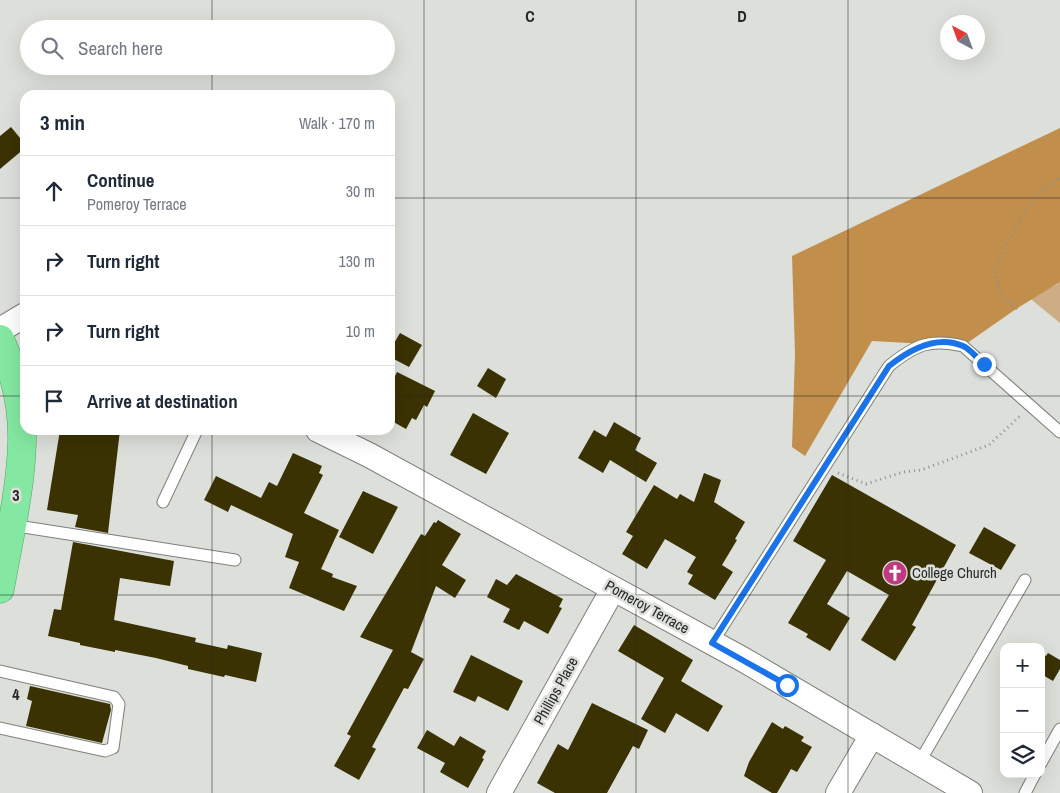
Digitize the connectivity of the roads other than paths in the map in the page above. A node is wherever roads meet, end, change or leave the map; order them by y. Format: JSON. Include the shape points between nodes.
{"nodes":[{"id":1,"x":20,"y":318,"type":"edge"},
{"id":2,"x":0,"y":330,"type":"edge"},
{"id":3,"x":0,"y":339,"type":"edge"},
{"id":4,"x":20,"y":417,"type":"edge"},
{"id":5,"x":1060,"y":432,"type":"edge"},
{"id":6,"x":22,"y":435,"type":"edge"},
{"id":7,"x":194,"y":435,"type":"edge"},
{"id":8,"x":328,"y":435,"type":"edge"},
{"id":9,"x":163,"y":502,"type":"dead end"},
{"id":10,"x":11,"y":526,"type":"junction"},
{"id":11,"x":235,"y":560,"type":"dead end"},
{"id":12,"x":1025,"y":580,"type":"dead end"},
{"id":13,"x":0,"y":589,"type":"edge"},
{"id":14,"x":613,"y":589,"type":"junction"},
{"id":15,"x":712,"y":643,"type":"junction"},
{"id":16,"x":0,"y":671,"type":"edge"},
{"id":17,"x":0,"y":728,"type":"edge"},
{"id":18,"x":1060,"y":729,"type":"edge"},
{"id":19,"x":872,"y":735,"type":"junction"},
{"id":20,"x":1045,"y":756,"type":"edge"},
{"id":21,"x":919,"y":763,"type":"junction"},
{"id":22,"x":1033,"y":778,"type":"edge"},
{"id":23,"x":499,"y":793,"type":"edge"},
{"id":24,"x":838,"y":793,"type":"edge"},
{"id":25,"x":970,"y":793,"type":"edge"},
{"id":26,"x":1025,"y":793,"type":"edge"}],
"edges":[{"from":1,"to":2,"type":"street"},
{"from":3,"to":4,"type":"highway","via":[[16,386]]},
{"from":5,"to":15,"type":"lane","via":[[964,346],[945,341],[925,344],[906,352],[889,366]]},
{"from":6,"to":10,"type":"highway"},
{"from":7,"to":9,"type":"lane"},
{"from":8,"to":14,"type":"street","name":"Pomeroy Terrace"},
{"from":10,"to":11,"type":"lane"},
{"from":10,"to":13,"type":"highway"},
{"from":12,"to":21,"type":"lane"},
{"from":14,"to":15,"type":"street","name":"Pomeroy Terrace"},
{"from":14,"to":23,"type":"street","name":"Phillips Place"},
{"from":15,"to":19,"type":"street","name":"Pomeroy Terrace"},
{"from":16,"to":17,"type":"lane","via":[[114,697],[119,704],[113,748],[105,751]]},
{"from":18,"to":20,"type":"lane"},
{"from":19,"to":21,"type":"street","name":"Pomeroy Terrace"},
{"from":19,"to":24,"type":"street"},
{"from":21,"to":25,"type":"street","name":"Pomeroy Terrace"},
{"from":22,"to":26,"type":"lane"}]}
